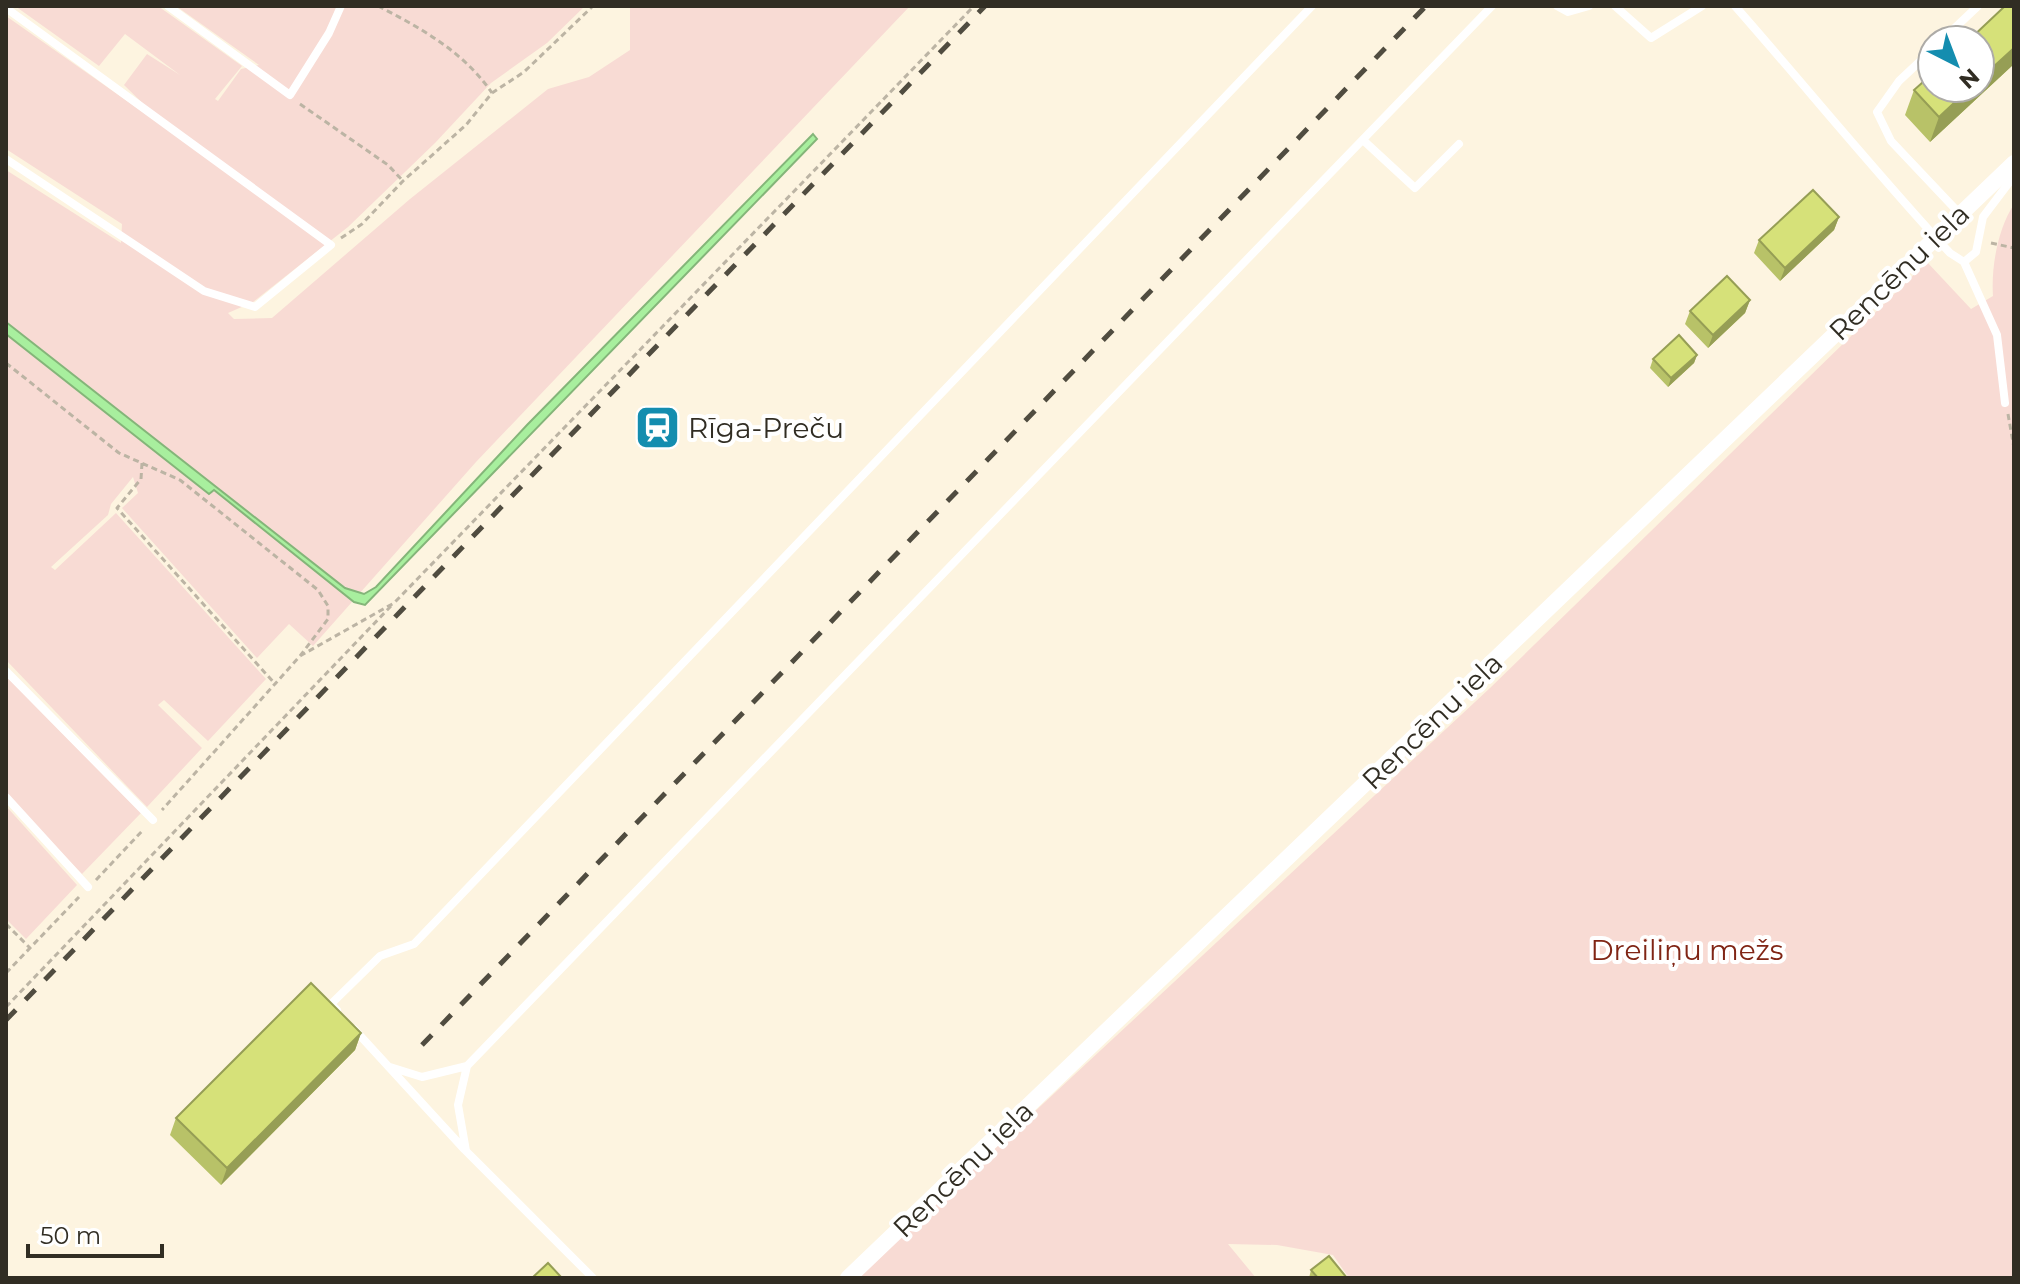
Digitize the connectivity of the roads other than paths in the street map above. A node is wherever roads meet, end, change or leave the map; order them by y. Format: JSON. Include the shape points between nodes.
{"nodes":[{"id":1,"x":168,"y":6,"type":"edge"},
{"id":2,"x":341,"y":6,"type":"edge"},
{"id":3,"x":1312,"y":6,"type":"edge"},
{"id":4,"x":1492,"y":6,"type":"edge"},
{"id":5,"x":1557,"y":6,"type":"edge"},
{"id":6,"x":1589,"y":6,"type":"edge"},
{"id":7,"x":1615,"y":6,"type":"edge"},
{"id":8,"x":1702,"y":6,"type":"edge"},
{"id":9,"x":1735,"y":6,"type":"edge"},
{"id":10,"x":1978,"y":6,"type":"edge"},
{"id":11,"x":6,"y":8,"type":"edge"},
{"id":12,"x":1959,"y":24,"type":"edge"},
{"id":13,"x":1916,"y":65,"type":"edge"},
{"id":14,"x":1363,"y":140,"type":"junction"},
{"id":15,"x":1459,"y":144,"type":"dead end"},
{"id":16,"x":6,"y":159,"type":"edge"},
{"id":17,"x":2014,"y":163,"type":"edge"},
{"id":18,"x":2014,"y":176,"type":"edge"},
{"id":19,"x":1960,"y":214,"type":"junction"},
{"id":20,"x":1935,"y":238,"type":"junction"},
{"id":21,"x":1964,"y":262,"type":"junction"},
{"id":22,"x":2005,"y":403,"type":"road end"},
{"id":23,"x":6,"y":671,"type":"edge"},
{"id":24,"x":6,"y":797,"type":"edge"},
{"id":25,"x":153,"y":820,"type":"road end"},
{"id":26,"x":88,"y":887,"type":"road end"},
{"id":27,"x":340,"y":1014,"type":"edge"},
{"id":28,"x":349,"y":1023,"type":"edge"},
{"id":29,"x":388,"y":1066,"type":"junction"},
{"id":30,"x":467,"y":1066,"type":"junction"},
{"id":31,"x":466,"y":1151,"type":"junction"},
{"id":32,"x":593,"y":1278,"type":"edge"},
{"id":33,"x":848,"y":1278,"type":"edge"}],
"edges":[{"from":1,"to":2,"type":"lane","via":[[290,95]]},
{"from":3,"to":27,"type":"lane","via":[[414,944],[380,956],[331,1004]]},
{"from":4,"to":14,"type":"lane"},
{"from":5,"to":6,"type":"lane","via":[[1568,12]]},
{"from":7,"to":8,"type":"lane","via":[[1651,38]]},
{"from":9,"to":20,"type":"lane"},
{"from":10,"to":12,"type":"lane"},
{"from":11,"to":16,"type":"lane","via":[[331,245],[255,307],[204,291]]},
{"from":13,"to":19,"type":"lane","via":[[1877,112],[1891,141]]},
{"from":14,"to":15,"type":"lane","via":[[1415,188]]},
{"from":14,"to":30,"type":"lane"},
{"from":17,"to":19,"type":"street","name":"Rencēnu iela"},
{"from":18,"to":21,"type":"lane","via":[[1983,217],[1976,252]]},
{"from":19,"to":20,"type":"street","name":"Rencēnu iela"},
{"from":20,"to":21,"type":"lane"},
{"from":20,"to":33,"type":"street","name":"Rencēnu iela"},
{"from":21,"to":22,"type":"lane","via":[[1997,335]]},
{"from":23,"to":25,"type":"lane"},
{"from":24,"to":26,"type":"lane"},
{"from":28,"to":29,"type":"lane"},
{"from":29,"to":30,"type":"lane","via":[[422,1077]]},
{"from":29,"to":31,"type":"lane"},
{"from":30,"to":31,"type":"lane","via":[[458,1105]]},
{"from":31,"to":32,"type":"lane"}]}
